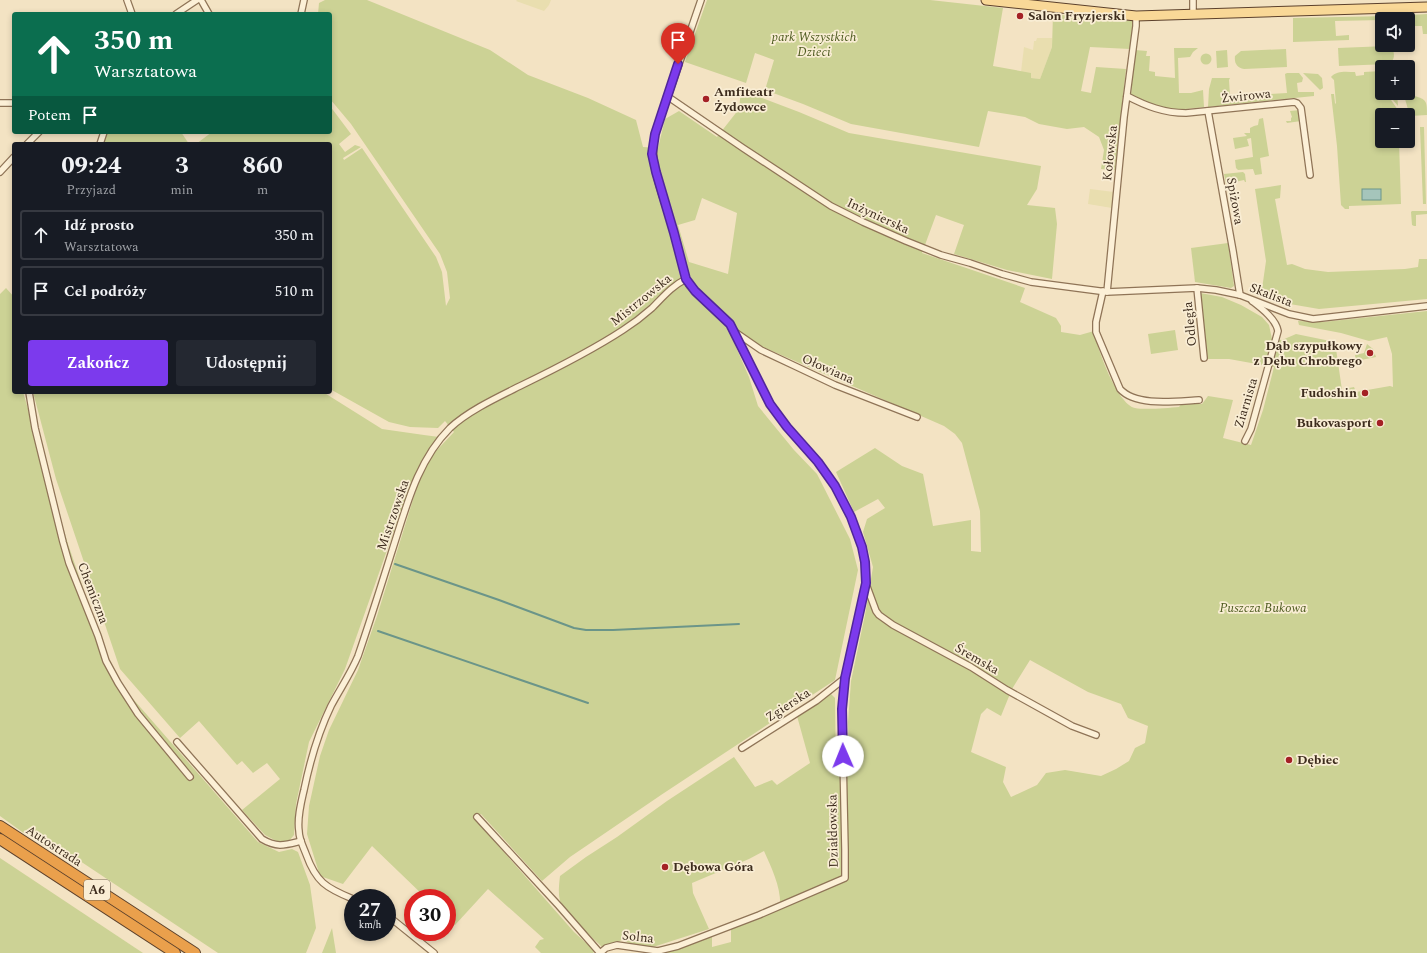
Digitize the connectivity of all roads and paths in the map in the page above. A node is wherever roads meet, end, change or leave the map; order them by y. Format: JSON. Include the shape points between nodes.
{"nodes":[{"id":1,"x":128,"y":0,"type":"edge"},
{"id":2,"x":197,"y":0,"type":"edge"},
{"id":3,"x":202,"y":0,"type":"edge"},
{"id":4,"x":304,"y":0,"type":"edge"},
{"id":5,"x":701,"y":0,"type":"edge"},
{"id":6,"x":986,"y":0,"type":"edge"},
{"id":7,"x":1193,"y":0,"type":"edge"},
{"id":8,"x":1427,"y":7,"type":"edge"},
{"id":9,"x":131,"y":12,"type":"edge"},
{"id":10,"x":179,"y":12,"type":"edge"},
{"id":11,"x":208,"y":12,"type":"edge"},
{"id":12,"x":301,"y":12,"type":"edge"},
{"id":13,"x":1193,"y":14,"type":"junction"},
{"id":14,"x":1136,"y":16,"type":"junction"},
{"id":15,"x":667,"y":96,"type":"junction"},
{"id":16,"x":1127,"y":96,"type":"junction"},
{"id":17,"x":0,"y":103,"type":"edge"},
{"id":18,"x":12,"y":103,"type":"edge"},
{"id":19,"x":1208,"y":111,"type":"junction"},
{"id":20,"x":37,"y":134,"type":"edge"},
{"id":21,"x":29,"y":142,"type":"edge"},
{"id":22,"x":12,"y":159,"type":"edge"},
{"id":23,"x":0,"y":172,"type":"edge"},
{"id":24,"x":1310,"y":175,"type":"dead end"},
{"id":25,"x":686,"y":279,"type":"junction"},
{"id":26,"x":1197,"y":288,"type":"junction"},
{"id":27,"x":1105,"y":291,"type":"junction"},
{"id":28,"x":1240,"y":295,"type":"junction"},
{"id":29,"x":1427,"y":306,"type":"edge"},
{"id":30,"x":735,"y":332,"type":"junction"},
{"id":31,"x":1204,"y":358,"type":"dead end"},
{"id":32,"x":29,"y":394,"type":"edge"},
{"id":33,"x":1199,"y":400,"type":"dead end"},
{"id":34,"x":917,"y":417,"type":"dead end"},
{"id":35,"x":1245,"y":441,"type":"dead end"},
{"id":36,"x":866,"y":583,"type":"junction"},
{"id":37,"x":845,"y":678,"type":"junction"},
{"id":38,"x":1096,"y":735,"type":"dead end"},
{"id":39,"x":177,"y":742,"type":"dead end"},
{"id":40,"x":742,"y":748,"type":"dead end"},
{"id":41,"x":190,"y":777,"type":"dead end"},
{"id":42,"x":477,"y":817,"type":"dead end"},
{"id":43,"x":0,"y":826,"type":"edge"},
{"id":44,"x":0,"y":839,"type":"edge"},
{"id":45,"x":301,"y":841,"type":"junction"},
{"id":46,"x":845,"y":878,"type":"joint"},
{"id":47,"x":344,"y":895,"type":"edge"},
{"id":48,"x":396,"y":922,"type":"edge"},
{"id":49,"x":175,"y":953,"type":"edge"},
{"id":50,"x":195,"y":953,"type":"edge"},
{"id":51,"x":434,"y":953,"type":"edge"},
{"id":52,"x":600,"y":953,"type":"edge"}],
"edges":[{"from":1,"to":9,"type":"street"},
{"from":2,"to":10,"type":"street"},
{"from":3,"to":11,"type":"street"},
{"from":4,"to":12,"type":"street"},
{"from":5,"to":15,"type":"street"},
{"from":6,"to":14,"type":"main road"},
{"from":7,"to":13,"type":"street"},
{"from":8,"to":13,"type":"main road","via":[[1405,5]]},
{"from":13,"to":14,"type":"main road"},
{"from":14,"to":16,"type":"street","name":"Kołowska"},
{"from":15,"to":25,"type":"street","via":[[655,134],[652,154]]},
{"from":15,"to":27,"type":"street","name":"Inżynierska","via":[[831,206],[882,231],[941,255],[1002,274],[1032,282]]},
{"from":16,"to":19,"type":"street","name":"Żwirowa","via":[[1158,110],[1174,113]]},
{"from":16,"to":27,"type":"street","name":"Kołowska"},
{"from":17,"to":18,"type":"street"},
{"from":19,"to":24,"type":"street","name":"Żwirowa","via":[[1297,103],[1301,108]]},
{"from":19,"to":28,"type":"street","name":"Spiżowa"},
{"from":20,"to":21,"type":"street"},
{"from":22,"to":23,"type":"street"},
{"from":25,"to":30,"type":"street","via":[[695,291],[725,318]]},
{"from":25,"to":45,"type":"street","name":"Mistrzowska","via":[[618,333],[479,408],[450,428],[435,446],[420,471],[409,499],[357,658],[315,743],[298,826]]},
{"from":26,"to":27,"type":"street","name":"Skalista"},
{"from":26,"to":28,"type":"street","name":"Skalista"},
{"from":26,"to":31,"type":"street","name":"Odległa"},
{"from":27,"to":33,"type":"street","name":"Kołowska","via":[[1096,322],[1096,332],[1118,385],[1124,393],[1141,400]]},
{"from":28,"to":29,"type":"street","name":"Skalista","via":[[1289,314],[1313,319]]},
{"from":28,"to":35,"type":"street","name":"Ziarnista","via":[[1265,313],[1277,326],[1278,331],[1251,429]]},
{"from":30,"to":34,"type":"street","name":"Ołowiana","via":[[761,350],[835,385]]},
{"from":30,"to":36,"type":"street","name":"Działdowska","via":[[770,404],[835,486],[857,533],[865,562]]},
{"from":32,"to":41,"type":"street","name":"Chemiczna","via":[[62,542],[106,660],[138,714]]},
{"from":36,"to":37,"type":"street","name":"Działdowska"},
{"from":36,"to":38,"type":"street","name":"Śremska","via":[[879,615],[893,625],[971,666],[1072,726]]},
{"from":37,"to":40,"type":"street","name":"Zgierska","via":[[816,701]]},
{"from":37,"to":46,"type":"street","name":"Działdowska","via":[[842,709]]},
{"from":39,"to":45,"type":"street","via":[[262,839],[277,845]]},
{"from":42,"to":52,"type":"street","name":"Solna"},
{"from":43,"to":50,"type":"highway","name":"Autostrada","number":"A6"},
{"from":44,"to":49,"type":"highway","name":"Autostrada","number":"A6"},
{"from":45,"to":47,"type":"street","name":"Mistrzowska","via":[[318,879]]},
{"from":46,"to":52,"type":"street","name":"Solna","via":[[678,946],[658,950],[617,945]]},
{"from":48,"to":51,"type":"street"}]}
